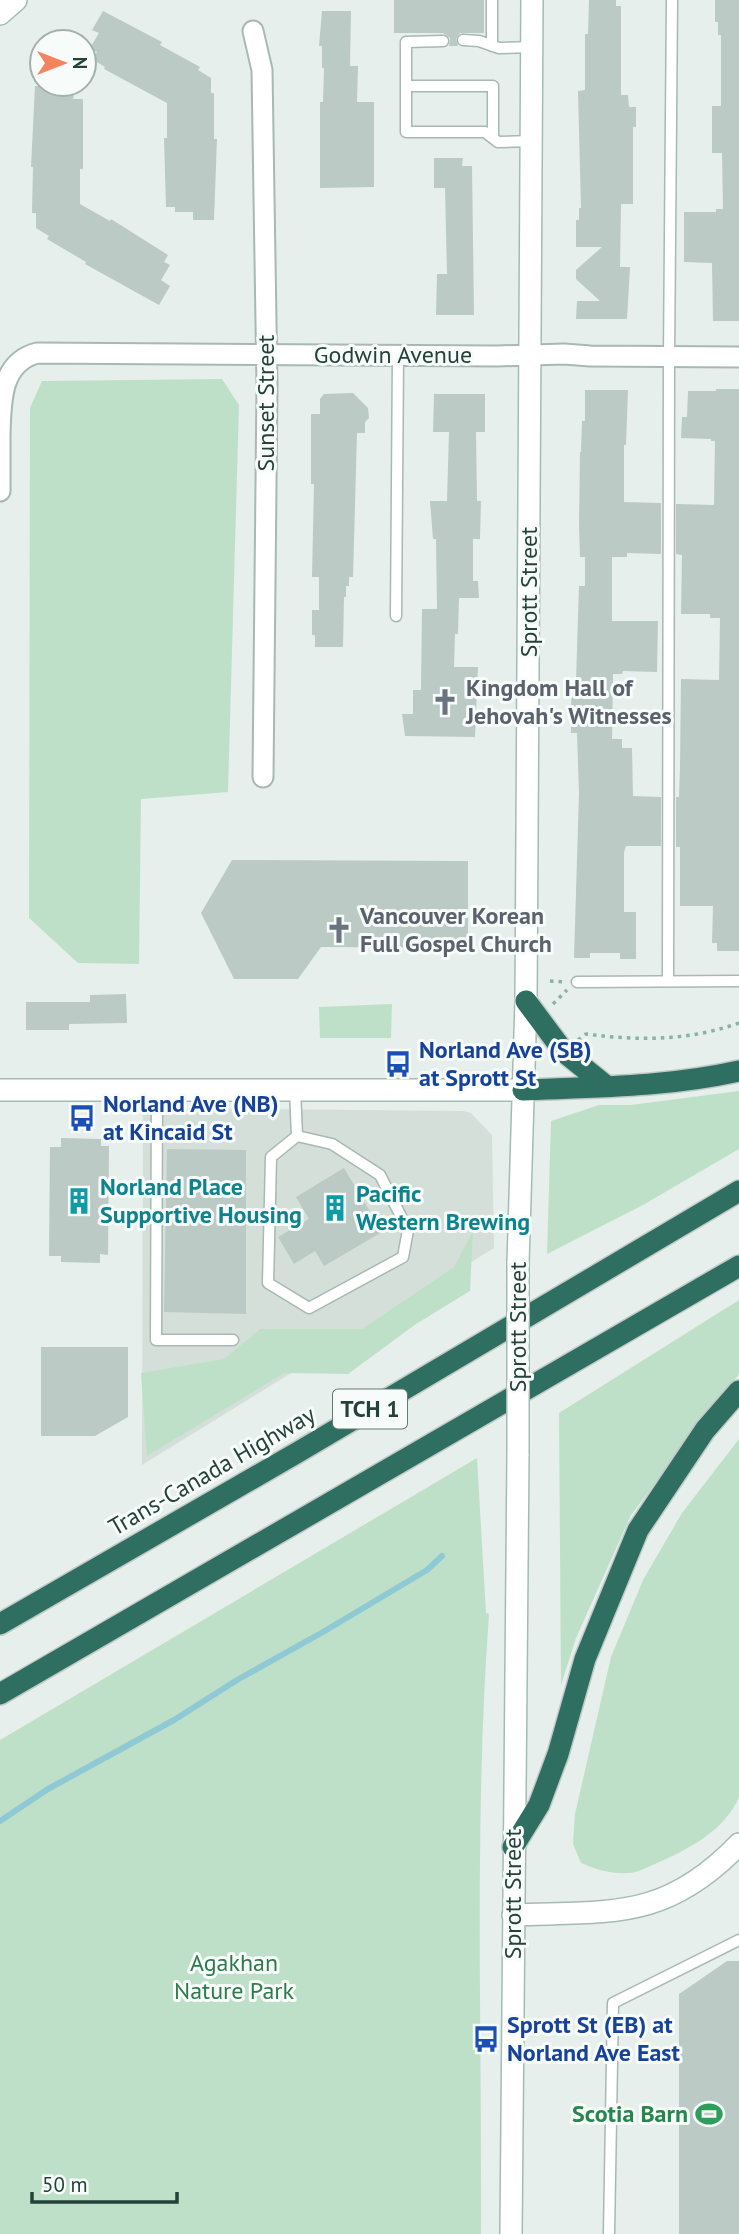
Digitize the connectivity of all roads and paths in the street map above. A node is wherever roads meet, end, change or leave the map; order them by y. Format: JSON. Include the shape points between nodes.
{"nodes":[{"id":1,"x":16,"y":0,"type":"edge"},
{"id":2,"x":492,"y":0,"type":"edge"},
{"id":3,"x":532,"y":0,"type":"edge"},
{"id":4,"x":672,"y":0,"type":"edge"},
{"id":5,"x":0,"y":14,"type":"edge"},
{"id":6,"x":253,"y":31,"type":"dead end"},
{"id":7,"x":463,"y":40,"type":"dead end"},
{"id":8,"x":443,"y":41,"type":"dead end"},
{"id":9,"x":492,"y":46,"type":"junction"},
{"id":10,"x":532,"y":47,"type":"junction"},
{"id":11,"x":406,"y":86,"type":"junction"},
{"id":12,"x":493,"y":138,"type":"junction"},
{"id":13,"x":532,"y":141,"type":"junction"},
{"id":14,"x":267,"y":355,"type":"junction"},
{"id":15,"x":398,"y":355,"type":"junction"},
{"id":16,"x":531,"y":355,"type":"junction"},
{"id":17,"x":669,"y":357,"type":"junction"},
{"id":18,"x":739,"y":357,"type":"edge"},
{"id":19,"x":0,"y":491,"type":"edge"},
{"id":20,"x":396,"y":616,"type":"dead end"},
{"id":21,"x":263,"y":777,"type":"dead end"},
{"id":22,"x":668,"y":981,"type":"junction"},
{"id":23,"x":739,"y":981,"type":"edge"},
{"id":24,"x":577,"y":982,"type":"dead end"},
{"id":25,"x":526,"y":1001,"type":"junction"},
{"id":26,"x":739,"y":1023,"type":"edge"},
{"id":27,"x":573,"y":1044,"type":"dead end"},
{"id":28,"x":739,"y":1071,"type":"edge"},
{"id":29,"x":605,"y":1085,"type":"junction"},
{"id":30,"x":295,"y":1088,"type":"junction"},
{"id":31,"x":0,"y":1090,"type":"edge"},
{"id":32,"x":157,"y":1090,"type":"junction"},
{"id":33,"x":523,"y":1090,"type":"junction"},
{"id":34,"x":297,"y":1136,"type":"junction"},
{"id":35,"x":739,"y":1191,"type":"edge"},
{"id":36,"x":739,"y":1266,"type":"edge"},
{"id":37,"x":233,"y":1340,"type":"dead end"},
{"id":38,"x":739,"y":1391,"type":"edge"},
{"id":39,"x":0,"y":1624,"type":"edge"},
{"id":40,"x":0,"y":1694,"type":"edge"},
{"id":41,"x":739,"y":1844,"type":"edge"},
{"id":42,"x":513,"y":1847,"type":"junction"},
{"id":43,"x":513,"y":1915,"type":"junction"},
{"id":44,"x":739,"y":1940,"type":"edge"},
{"id":45,"x":511,"y":2234,"type":"edge"},
{"id":46,"x":610,"y":2234,"type":"edge"}],
"edges":[{"from":1,"to":5,"type":"main road"},
{"from":2,"to":9,"type":"lane"},
{"from":3,"to":10,"type":"main road","name":"Sprott Street"},
{"from":4,"to":17,"type":"lane"},
{"from":6,"to":14,"type":"street","name":"Sunset Street","via":[[262,71]]},
{"from":7,"to":9,"type":"lane"},
{"from":8,"to":11,"type":"lane","via":[[406,42]]},
{"from":9,"to":10,"type":"lane"},
{"from":10,"to":13,"type":"main road","name":"Sprott Street"},
{"from":11,"to":12,"type":"lane","via":[[406,132],[485,132]]},
{"from":11,"to":12,"type":"lane","via":[[493,86]]},
{"from":12,"to":13,"type":"lane","via":[[498,142]]},
{"from":13,"to":16,"type":"main road","name":"Sprott Street"},
{"from":14,"to":15,"type":"street","name":"Godwin Avenue"},
{"from":14,"to":19,"type":"street","name":"Godwin Avenue","via":[[37,354],[22,360],[10,371],[1,394]]},
{"from":14,"to":21,"type":"street","name":"Sunset Street"},
{"from":15,"to":16,"type":"street","name":"Godwin Avenue"},
{"from":15,"to":20,"type":"lane"},
{"from":16,"to":17,"type":"street","name":"Godwin Avenue"},
{"from":16,"to":25,"type":"main road","name":"Sprott Street"},
{"from":17,"to":18,"type":"street","name":"Godwin Avenue"},
{"from":17,"to":22,"type":"lane"},
{"from":22,"to":23,"type":"lane"},
{"from":22,"to":24,"type":"lane"},
{"from":25,"to":29,"type":"highway","via":[[564,1052]]},
{"from":25,"to":33,"type":"main road","name":"Sprott Street"},
{"from":26,"to":27,"type":"path","via":[[678,1038],[632,1040],[586,1034]]},
{"from":28,"to":29,"type":"highway","via":[[654,1085]]},
{"from":29,"to":33,"type":"highway"},
{"from":30,"to":32,"type":"main road"},
{"from":30,"to":33,"type":"main road"},
{"from":30,"to":34,"type":"lane"},
{"from":31,"to":32,"type":"main road"},
{"from":32,"to":37,"type":"lane","via":[[156,1340]]},
{"from":33,"to":42,"type":"main road","name":"Sprott Street","bridge":true},
{"from":34,"to":34,"type":"lane","via":[[271,1157],[268,1283],[309,1308],[404,1257],[408,1230],[380,1175],[332,1144]]},
{"from":35,"to":39,"type":"highway","name":"Trans-Canada Highway","number":"TCH 1"},
{"from":36,"to":40,"type":"highway","number":"TCH 1"},
{"from":38,"to":42,"type":"highway","via":[[705,1430],[638,1530],[585,1659],[539,1805]]},
{"from":41,"to":43,"type":"main road","via":[[702,1879],[646,1906]]},
{"from":42,"to":43,"type":"main road","name":"Sprott Street"},
{"from":43,"to":45,"type":"main road","name":"Sprott Street"},
{"from":44,"to":46,"type":"lane","via":[[613,2003]]}]}
